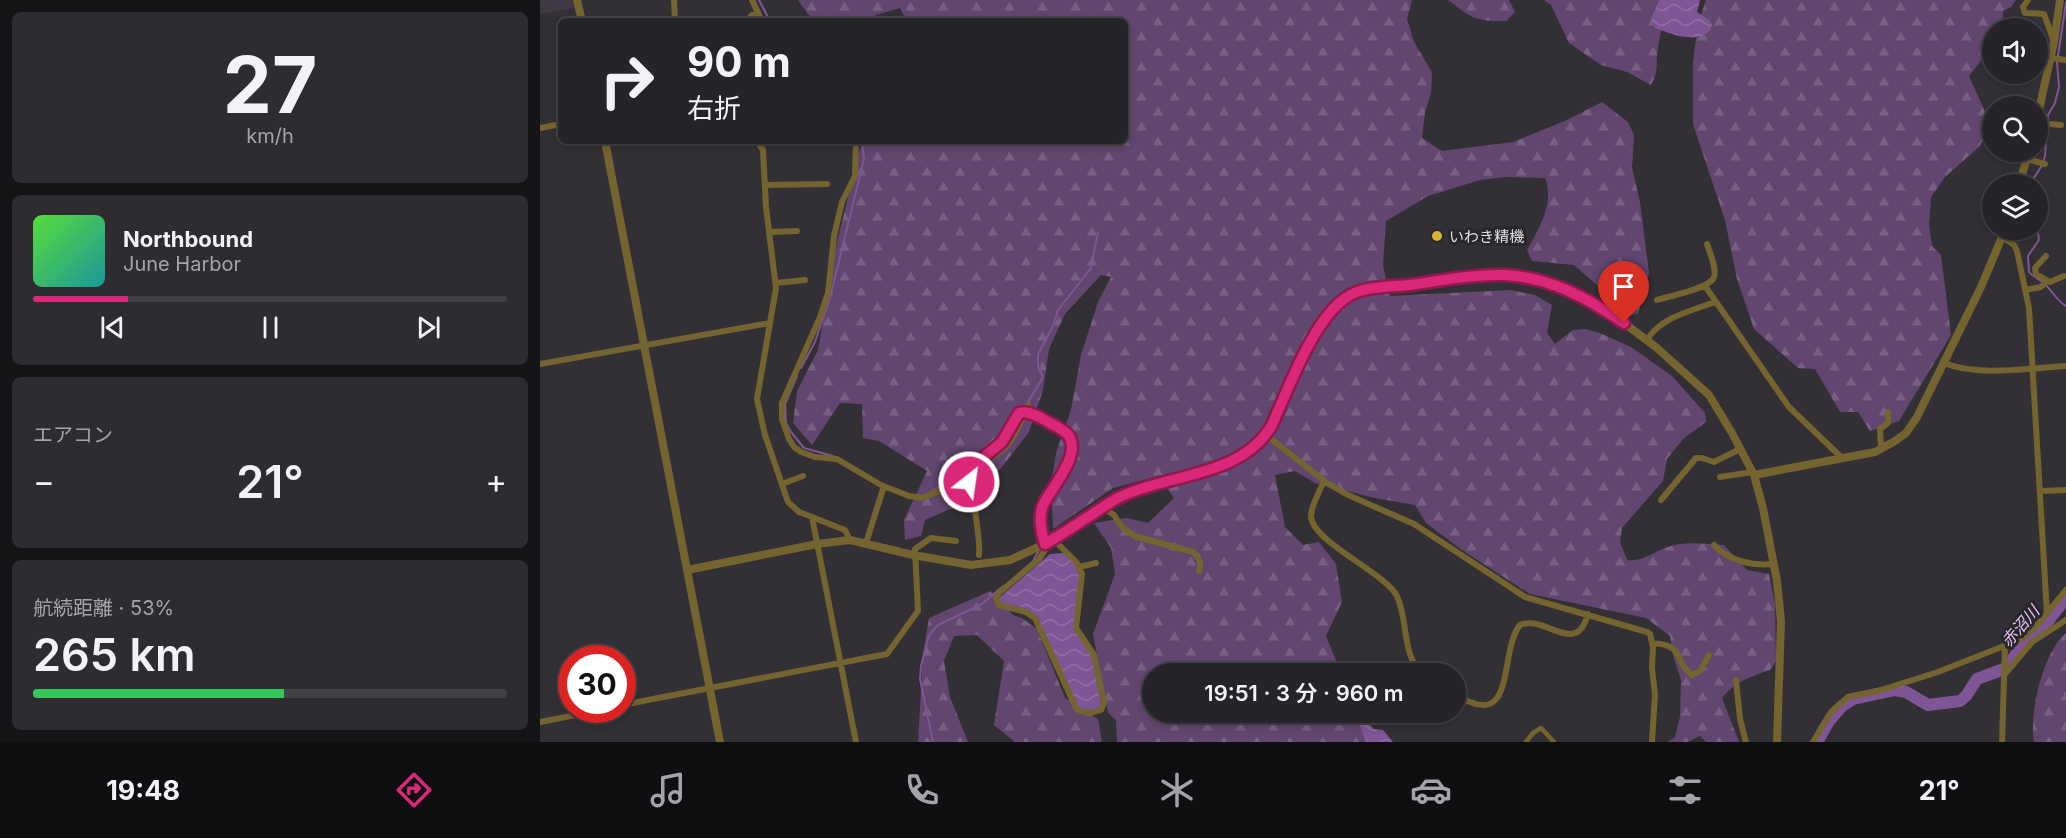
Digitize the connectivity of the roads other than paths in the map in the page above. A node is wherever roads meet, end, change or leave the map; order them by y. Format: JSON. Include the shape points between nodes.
{"nodes":[{"id":1,"x":578,"y":0,"type":"edge"},
{"id":2,"x":674,"y":0,"type":"edge"},
{"id":3,"x":752,"y":0,"type":"edge"},
{"id":4,"x":2028,"y":0,"type":"edge"},
{"id":5,"x":2060,"y":0,"type":"edge"},
{"id":6,"x":758,"y":13,"type":"junction"},
{"id":7,"x":581,"y":18,"type":"edge"},
{"id":8,"x":675,"y":18,"type":"edge"},
{"id":9,"x":749,"y":18,"type":"edge"},
{"id":10,"x":760,"y":18,"type":"edge"},
{"id":11,"x":2054,"y":42,"type":"junction"},
{"id":12,"x":2051,"y":57,"type":"junction"},
{"id":13,"x":2066,"y":60,"type":"edge"},
{"id":14,"x":2042,"y":96,"type":"edge"},
{"id":15,"x":2048,"y":123,"type":"edge"},
{"id":16,"x":558,"y":125,"type":"edge"},
{"id":17,"x":2061,"y":125,"type":"dead end"},
{"id":18,"x":540,"y":128,"type":"edge"},
{"id":19,"x":606,"y":144,"type":"edge"},
{"id":20,"x":762,"y":144,"type":"edge"},
{"id":21,"x":856,"y":144,"type":"edge"},
{"id":22,"x":2041,"y":162,"type":"edge"},
{"id":23,"x":2045,"y":164,"type":"dead end"},
{"id":24,"x":827,"y":184,"type":"dead end"},
{"id":25,"x":765,"y":185,"type":"junction"},
{"id":26,"x":796,"y":231,"type":"dead end"},
{"id":27,"x":769,"y":232,"type":"junction"},
{"id":28,"x":2000,"y":240,"type":"edge"},
{"id":29,"x":2009,"y":240,"type":"edge"},
{"id":30,"x":1707,"y":244,"type":"dead end"},
{"id":31,"x":2046,"y":256,"type":"dead end"},
{"id":32,"x":2064,"y":276,"type":"dead end"},
{"id":33,"x":805,"y":280,"type":"dead end"},
{"id":34,"x":2047,"y":281,"type":"junction"},
{"id":35,"x":776,"y":283,"type":"junction"},
{"id":36,"x":1705,"y":286,"type":"junction"},
{"id":37,"x":2025,"y":290,"type":"junction"},
{"id":38,"x":1657,"y":300,"type":"dead end"},
{"id":39,"x":1715,"y":302,"type":"junction"},
{"id":40,"x":770,"y":323,"type":"junction"},
{"id":41,"x":1647,"y":340,"type":"junction"},
{"id":42,"x":644,"y":345,"type":"junction"},
{"id":43,"x":1944,"y":363,"type":"junction"},
{"id":44,"x":540,"y":364,"type":"edge"},
{"id":45,"x":2066,"y":366,"type":"edge"},
{"id":46,"x":2033,"y":368,"type":"junction"},
{"id":47,"x":1027,"y":408,"type":"junction"},
{"id":48,"x":1888,"y":412,"type":"dead end"},
{"id":49,"x":1266,"y":435,"type":"junction"},
{"id":50,"x":1740,"y":449,"type":"junction"},
{"id":51,"x":1881,"y":449,"type":"junction"},
{"id":52,"x":1842,"y":458,"type":"junction"},
{"id":53,"x":1753,"y":474,"type":"junction"},
{"id":54,"x":803,"y":476,"type":"dead end"},
{"id":55,"x":1720,"y":477,"type":"dead end"},
{"id":56,"x":1324,"y":481,"type":"junction"},
{"id":57,"x":782,"y":484,"type":"junction"},
{"id":58,"x":884,"y":486,"type":"junction"},
{"id":59,"x":2066,"y":490,"type":"edge"},
{"id":60,"x":2040,"y":491,"type":"junction"},
{"id":61,"x":1661,"y":500,"type":"dead end"},
{"id":62,"x":1100,"y":510,"type":"junction"},
{"id":63,"x":812,"y":517,"type":"junction"},
{"id":64,"x":1053,"y":539,"type":"junction"},
{"id":65,"x":850,"y":540,"type":"junction"},
{"id":66,"x":956,"y":541,"type":"dead end"},
{"id":67,"x":866,"y":543,"type":"junction"},
{"id":68,"x":817,"y":544,"type":"junction"},
{"id":69,"x":1045,"y":544,"type":"junction"},
{"id":70,"x":1714,"y":544,"type":"dead end"},
{"id":71,"x":914,"y":555,"type":"junction"},
{"id":72,"x":979,"y":555,"type":"dead end"},
{"id":73,"x":1096,"y":563,"type":"dead end"},
{"id":74,"x":1773,"y":564,"type":"junction"},
{"id":75,"x":1079,"y":567,"type":"junction"},
{"id":76,"x":687,"y":570,"type":"junction"},
{"id":77,"x":1199,"y":571,"type":"dead end"},
{"id":78,"x":2066,"y":590,"type":"edge"},
{"id":79,"x":1588,"y":614,"type":"junction"},
{"id":80,"x":2047,"y":614,"type":"junction"},
{"id":81,"x":2066,"y":620,"type":"edge"},
{"id":82,"x":2027,"y":634,"type":"junction"},
{"id":83,"x":2032,"y":642,"type":"junction"},
{"id":84,"x":1652,"y":643,"type":"junction"},
{"id":85,"x":2005,"y":646,"type":"junction"},
{"id":86,"x":1709,"y":655,"type":"dead end"},
{"id":87,"x":840,"y":663,"type":"junction"},
{"id":88,"x":1413,"y":663,"type":"edge"},
{"id":89,"x":2005,"y":671,"type":"junction"},
{"id":90,"x":1736,"y":680,"type":"dead end"},
{"id":91,"x":710,"y":688,"type":"junction"},
{"id":92,"x":1466,"y":701,"type":"edge"},
{"id":93,"x":636,"y":702,"type":"edge"},
{"id":94,"x":558,"y":718,"type":"edge"},
{"id":95,"x":540,"y":722,"type":"edge"},
{"id":96,"x":720,"y":742,"type":"edge"},
{"id":97,"x":856,"y":742,"type":"edge"},
{"id":98,"x":1526,"y":742,"type":"edge"},
{"id":99,"x":1554,"y":742,"type":"edge"},
{"id":100,"x":1652,"y":742,"type":"edge"},
{"id":101,"x":1746,"y":742,"type":"edge"},
{"id":102,"x":1778,"y":742,"type":"edge"},
{"id":103,"x":1813,"y":742,"type":"edge"},
{"id":104,"x":2002,"y":742,"type":"edge"}],
"edges":[{"from":1,"to":7,"type":"street"},
{"from":2,"to":8,"type":"street"},
{"from":3,"to":6,"type":"street"},
{"from":4,"to":11,"type":"street","via":[[2025,13],[2046,16]]},
{"from":5,"to":11,"type":"street"},
{"from":6,"to":9,"type":"street"},
{"from":6,"to":10,"type":"street"},
{"from":11,"to":12,"type":"street"},
{"from":12,"to":13,"type":"street"},
{"from":12,"to":14,"type":"street"},
{"from":15,"to":17,"type":"street"},
{"from":16,"to":18,"type":"street"},
{"from":19,"to":42,"type":"street"},
{"from":20,"to":25,"type":"street"},
{"from":21,"to":58,"type":"street","via":[[855,176],[842,202],[834,236],[828,293],[784,395],[782,419],[794,447],[801,452],[837,459]]},
{"from":22,"to":23,"type":"street"},
{"from":24,"to":25,"type":"street"},
{"from":25,"to":27,"type":"street"},
{"from":26,"to":27,"type":"street"},
{"from":27,"to":35,"type":"street"},
{"from":28,"to":43,"type":"street"},
{"from":29,"to":37,"type":"street","via":[[2017,251]]},
{"from":30,"to":36,"type":"street","via":[[1714,276]]},
{"from":31,"to":34,"type":"street","via":[[2035,270]]},
{"from":32,"to":34,"type":"street"},
{"from":33,"to":35,"type":"street"},
{"from":34,"to":37,"type":"street","via":[[2041,287]]},
{"from":35,"to":40,"type":"street"},
{"from":36,"to":38,"type":"street"},
{"from":36,"to":39,"type":"street"},
{"from":37,"to":46,"type":"street"},
{"from":39,"to":41,"type":"street","via":[[1670,320]]},
{"from":39,"to":52,"type":"street","via":[[1789,407]]},
{"from":40,"to":42,"type":"street"},
{"from":40,"to":57,"type":"street","via":[[757,399]]},
{"from":41,"to":49,"type":"street","via":[[1586,299],[1534,279],[1487,276],[1357,291],[1338,304],[1313,337]]},
{"from":41,"to":50,"type":"street","via":[[1709,395]]},
{"from":42,"to":44,"type":"street"},
{"from":42,"to":76,"type":"street"},
{"from":43,"to":46,"type":"street","via":[[1977,370]]},
{"from":43,"to":51,"type":"street","via":[[1912,424],[1896,441]]},
{"from":45,"to":46,"type":"street"},
{"from":46,"to":60,"type":"street"},
{"from":47,"to":58,"type":"street","via":[[1017,415],[1002,442],[978,462],[972,478],[964,485],[923,498]]},
{"from":47,"to":69,"type":"street","via":[[1063,430],[1072,443],[1061,478],[1044,504]]},
{"from":47,"to":72,"type":"street","via":[[1009,443],[988,461],[977,489]]},
{"from":48,"to":51,"type":"street","via":[[1888,423],[1880,429]]},
{"from":49,"to":56,"type":"street"},
{"from":49,"to":62,"type":"street","via":[[1244,454],[1220,466],[1137,490]]},
{"from":50,"to":53,"type":"street"},
{"from":50,"to":61,"type":"street","via":[[1714,462],[1696,458]]},
{"from":51,"to":52,"type":"street"},
{"from":52,"to":53,"type":"street"},
{"from":53,"to":55,"type":"street"},
{"from":53,"to":74,"type":"street"},
{"from":54,"to":57,"type":"street"},
{"from":56,"to":79,"type":"street","via":[[1414,524],[1525,597]]},
{"from":56,"to":88,"type":"street","via":[[1311,510],[1312,522],[1322,535],[1393,590]]},
{"from":57,"to":63,"type":"street","via":[[793,508]]},
{"from":58,"to":67,"type":"street"},
{"from":59,"to":60,"type":"street"},
{"from":60,"to":80,"type":"street"},
{"from":62,"to":64,"type":"street"},
{"from":62,"to":77,"type":"street","via":[[1114,515],[1134,537],[1193,552],[1199,560]]},
{"from":63,"to":65,"type":"street","via":[[845,530]]},
{"from":63,"to":68,"type":"street"},
{"from":64,"to":69,"type":"street"},
{"from":64,"to":75,"type":"street"},
{"from":65,"to":67,"type":"street"},
{"from":65,"to":68,"type":"street"},
{"from":66,"to":71,"type":"street","via":[[931,538],[915,549]]},
{"from":67,"to":71,"type":"street"},
{"from":68,"to":76,"type":"street"},
{"from":68,"to":87,"type":"street"},
{"from":69,"to":71,"type":"street","via":[[1010,560],[971,565]]},
{"from":69,"to":75,"type":"street","via":[[1039,559],[999,593],[996,602],[1035,618],[1076,708],[1087,714],[1101,710],[1104,703],[1094,655],[1076,628],[1082,582]]},
{"from":70,"to":74,"type":"street","via":[[1724,554],[1747,563]]},
{"from":71,"to":87,"type":"street","via":[[916,615],[887,654]]},
{"from":73,"to":75,"type":"street"},
{"from":74,"to":102,"type":"street","via":[[1781,621]]},
{"from":76,"to":91,"type":"street"},
{"from":78,"to":80,"type":"street"},
{"from":79,"to":84,"type":"street","via":[[1644,630],[1650,634]]},
{"from":79,"to":92,"type":"street","via":[[1582,630],[1575,634],[1531,623],[1520,625],[1512,639],[1503,687],[1496,699],[1477,705]]},
{"from":80,"to":82,"type":"street"},
{"from":81,"to":83,"type":"street"},
{"from":82,"to":83,"type":"street"},
{"from":82,"to":85,"type":"street"},
{"from":83,"to":89,"type":"street"},
{"from":84,"to":86,"type":"street","via":[[1670,645],[1692,675],[1700,671]]},
{"from":84,"to":100,"type":"street"},
{"from":85,"to":89,"type":"street"},
{"from":85,"to":103,"type":"street","via":[[1938,672],[1848,697],[1832,712]]},
{"from":87,"to":91,"type":"street"},
{"from":87,"to":97,"type":"street"},
{"from":89,"to":104,"type":"street"},
{"from":90,"to":101,"type":"street"},
{"from":91,"to":93,"type":"street"},
{"from":91,"to":96,"type":"street"},
{"from":94,"to":95,"type":"street"},
{"from":98,"to":99,"type":"street","via":[[1541,728]]}]}
